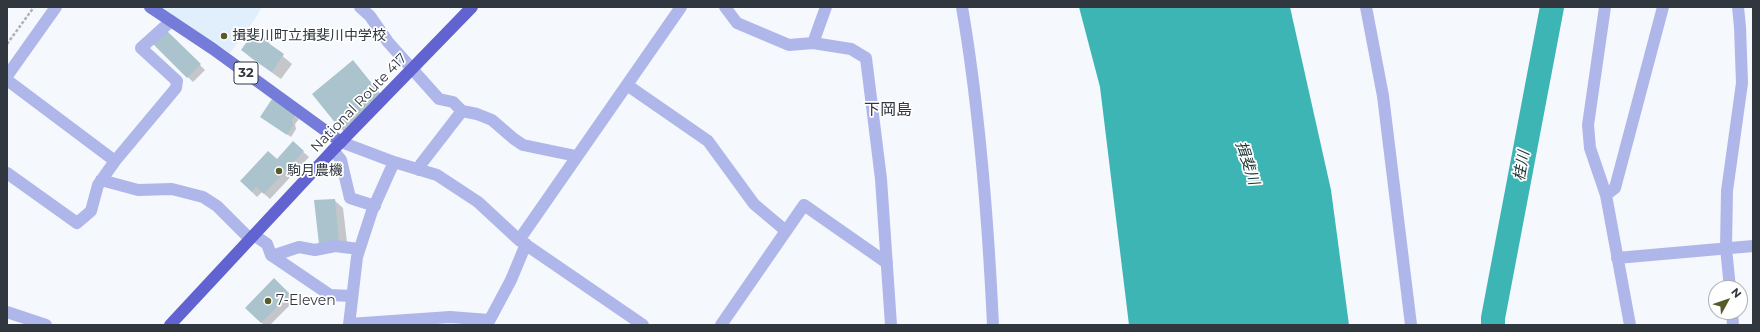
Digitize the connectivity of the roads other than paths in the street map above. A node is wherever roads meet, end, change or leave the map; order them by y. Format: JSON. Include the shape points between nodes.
{"nodes":[{"id":1,"x":56,"y":7,"type":"edge"},
{"id":2,"x":150,"y":7,"type":"edge"},
{"id":3,"x":360,"y":7,"type":"edge"},
{"id":4,"x":472,"y":7,"type":"edge"},
{"id":5,"x":681,"y":7,"type":"edge"},
{"id":6,"x":725,"y":7,"type":"edge"},
{"id":7,"x":826,"y":7,"type":"edge"},
{"id":8,"x":962,"y":7,"type":"edge"},
{"id":9,"x":1366,"y":7,"type":"edge"},
{"id":10,"x":1605,"y":7,"type":"edge"},
{"id":11,"x":1663,"y":7,"type":"edge"},
{"id":12,"x":1738,"y":7,"type":"edge"},
{"id":13,"x":171,"y":21,"type":"junction"},
{"id":14,"x":813,"y":43,"type":"junction"},
{"id":15,"x":412,"y":69,"type":"junction"},
{"id":16,"x":7,"y":76,"type":"edge"},
{"id":17,"x":7,"y":80,"type":"edge"},
{"id":18,"x":1748,"y":83,"type":"edge"},
{"id":19,"x":627,"y":85,"type":"junction"},
{"id":20,"x":462,"y":111,"type":"junction"},
{"id":21,"x":337,"y":146,"type":"junction"},
{"id":22,"x":576,"y":156,"type":"junction"},
{"id":23,"x":115,"y":161,"type":"junction"},
{"id":24,"x":394,"y":162,"type":"junction"},
{"id":25,"x":419,"y":170,"type":"junction"},
{"id":26,"x":7,"y":173,"type":"edge"},
{"id":27,"x":101,"y":180,"type":"junction"},
{"id":28,"x":1606,"y":195,"type":"junction"},
{"id":29,"x":375,"y":206,"type":"junction"},
{"id":30,"x":786,"y":232,"type":"junction"},
{"id":31,"x":252,"y":237,"type":"junction"},
{"id":32,"x":522,"y":242,"type":"junction"},
{"id":33,"x":1753,"y":246,"type":"edge"},
{"id":34,"x":1726,"y":248,"type":"junction"},
{"id":35,"x":359,"y":249,"type":"junction"},
{"id":36,"x":272,"y":256,"type":"junction"},
{"id":37,"x":1618,"y":258,"type":"junction"},
{"id":38,"x":887,"y":263,"type":"junction"},
{"id":39,"x":1729,"y":280,"type":"edge"},
{"id":40,"x":352,"y":296,"type":"junction"},
{"id":41,"x":7,"y":312,"type":"edge"},
{"id":42,"x":488,"y":322,"type":"edge"},
{"id":43,"x":349,"y":324,"type":"edge"},
{"id":44,"x":46,"y":325,"type":"edge"},
{"id":45,"x":170,"y":325,"type":"edge"},
{"id":46,"x":643,"y":325,"type":"edge"},
{"id":47,"x":721,"y":325,"type":"edge"},
{"id":48,"x":891,"y":325,"type":"edge"},
{"id":49,"x":993,"y":325,"type":"edge"},
{"id":50,"x":1411,"y":325,"type":"edge"},
{"id":51,"x":1630,"y":325,"type":"edge"}],
"edges":[{"from":1,"to":16,"type":"street"},
{"from":2,"to":13,"type":"main road","number":"32"},
{"from":3,"to":15,"type":"street","via":[[376,22],[388,42]]},
{"from":4,"to":15,"type":"highway","name":"National Route 417"},
{"from":5,"to":19,"type":"street"},
{"from":6,"to":14,"type":"street","via":[[737,23],[789,45]]},
{"from":7,"to":14,"type":"street"},
{"from":8,"to":49,"type":"street","via":[[973,82],[983,184]]},
{"from":9,"to":50,"type":"street","via":[[1383,96]]},
{"from":10,"to":28,"type":"street","via":[[1588,125],[1590,148]]},
{"from":11,"to":28,"type":"street","via":[[1615,188]]},
{"from":12,"to":18,"type":"street"},
{"from":13,"to":21,"type":"main road","number":"32","via":[[213,49]]},
{"from":13,"to":23,"type":"street","via":[[141,48],[177,81],[176,88]]},
{"from":14,"to":38,"type":"street","via":[[851,49],[866,58],[881,179]]},
{"from":15,"to":20,"type":"street","via":[[439,99],[453,102]]},
{"from":15,"to":21,"type":"highway","name":"National Route 417"},
{"from":17,"to":23,"type":"street"},
{"from":18,"to":34,"type":"street","via":[[1727,191]]},
{"from":19,"to":22,"type":"street"},
{"from":19,"to":30,"type":"street","via":[[708,140],[754,204]]},
{"from":20,"to":22,"type":"street","via":[[492,120],[514,139],[530,148]]},
{"from":20,"to":25,"type":"street"},
{"from":21,"to":24,"type":"street"},
{"from":21,"to":29,"type":"street","via":[[350,198]]},
{"from":21,"to":31,"type":"highway","name":"National Route 417"},
{"from":22,"to":32,"type":"street"},
{"from":23,"to":27,"type":"street"},
{"from":24,"to":25,"type":"street"},
{"from":24,"to":29,"type":"street"},
{"from":25,"to":32,"type":"street","via":[[437,175],[478,202]]},
{"from":26,"to":27,"type":"street","via":[[77,223],[91,211]]},
{"from":27,"to":31,"type":"street","via":[[138,190],[172,189],[203,197]]},
{"from":28,"to":37,"type":"street"},
{"from":29,"to":35,"type":"street"},
{"from":30,"to":38,"type":"street","via":[[804,205]]},
{"from":30,"to":47,"type":"street"},
{"from":31,"to":36,"type":"street","via":[[267,244]]},
{"from":31,"to":45,"type":"highway","name":"National Route 417"},
{"from":32,"to":42,"type":"street","via":[[511,280]]},
{"from":32,"to":46,"type":"street"},
{"from":33,"to":34,"type":"street"},
{"from":34,"to":37,"type":"street"},
{"from":34,"to":39,"type":"street"},
{"from":35,"to":36,"type":"street","via":[[335,246],[315,250],[299,247]]},
{"from":35,"to":40,"type":"street"},
{"from":36,"to":40,"type":"street","via":[[330,295]]},
{"from":37,"to":51,"type":"street"},
{"from":38,"to":48,"type":"street"},
{"from":40,"to":43,"type":"street"},
{"from":41,"to":44,"type":"street"},
{"from":42,"to":43,"type":"street","via":[[450,317]]}]}
